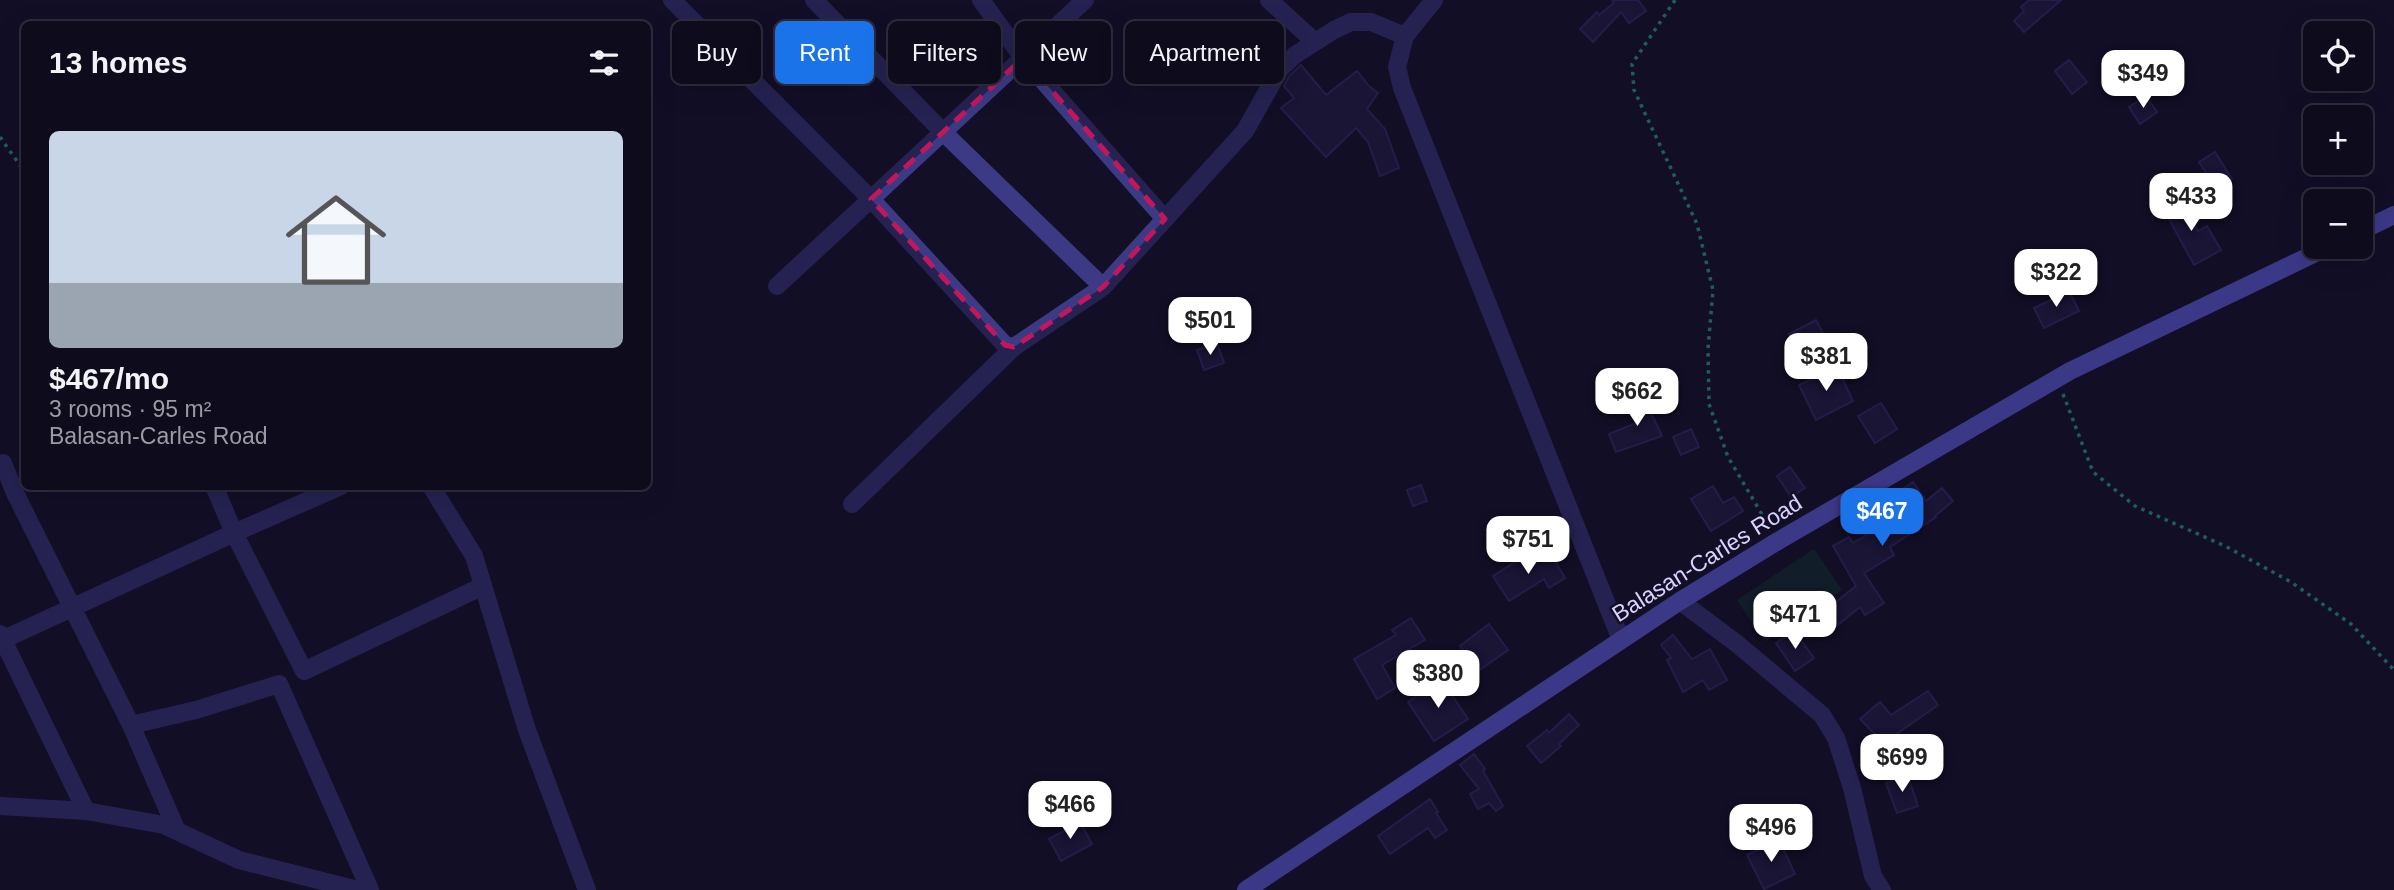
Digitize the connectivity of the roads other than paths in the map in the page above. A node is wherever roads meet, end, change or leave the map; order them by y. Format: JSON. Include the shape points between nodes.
{"nodes":[{"id":1,"x":672,"y":0,"type":"edge"},
{"id":2,"x":814,"y":0,"type":"edge"},
{"id":3,"x":981,"y":0,"type":"edge"},
{"id":4,"x":1085,"y":0,"type":"edge"},
{"id":5,"x":1269,"y":0,"type":"edge"},
{"id":6,"x":1434,"y":0,"type":"edge"},
{"id":7,"x":1063,"y":21,"type":"edge"},
{"id":8,"x":1405,"y":36,"type":"junction"},
{"id":9,"x":1315,"y":42,"type":"junction"},
{"id":10,"x":1015,"y":47,"type":"edge"},
{"id":11,"x":1015,"y":65,"type":"edge"},
{"id":12,"x":1046,"y":84,"type":"edge"},
{"id":13,"x":943,"y":132,"type":"junction"},
{"id":14,"x":871,"y":199,"type":"junction"},
{"id":15,"x":2394,"y":215,"type":"edge"},
{"id":16,"x":1165,"y":219,"type":"junction"},
{"id":17,"x":2373,"y":225,"type":"edge"},
{"id":18,"x":2303,"y":259,"type":"edge"},
{"id":19,"x":777,"y":286,"type":"dead end"},
{"id":20,"x":1103,"y":287,"type":"junction"},
{"id":21,"x":1014,"y":348,"type":"junction"},
{"id":22,"x":3,"y":463,"type":"dead end"},
{"id":23,"x":216,"y":490,"type":"edge"},
{"id":24,"x":332,"y":490,"type":"edge"},
{"id":25,"x":434,"y":490,"type":"edge"},
{"id":26,"x":852,"y":504,"type":"dead end"},
{"id":27,"x":234,"y":533,"type":"junction"},
{"id":28,"x":483,"y":586,"type":"junction"},
{"id":29,"x":1680,"y":601,"type":"junction"},
{"id":30,"x":74,"y":607,"type":"junction"},
{"id":31,"x":1,"y":638,"type":"edge"},
{"id":32,"x":1621,"y":640,"type":"junction"},
{"id":33,"x":304,"y":671,"type":"junction"},
{"id":34,"x":279,"y":684,"type":"junction"},
{"id":35,"x":131,"y":725,"type":"junction"},
{"id":36,"x":0,"y":806,"type":"edge"},
{"id":37,"x":86,"y":811,"type":"junction"},
{"id":38,"x":177,"y":831,"type":"junction"},
{"id":39,"x":358,"y":890,"type":"edge"},
{"id":40,"x":370,"y":890,"type":"edge"},
{"id":41,"x":587,"y":890,"type":"edge"},
{"id":42,"x":1246,"y":890,"type":"edge"},
{"id":43,"x":1882,"y":890,"type":"edge"}],
"edges":[{"from":1,"to":14,"type":"street"},
{"from":2,"to":13,"type":"street"},
{"from":3,"to":10,"type":"street"},
{"from":4,"to":7,"type":"street"},
{"from":5,"to":9,"type":"street"},
{"from":6,"to":8,"type":"street"},
{"from":8,"to":9,"type":"street","via":[[1371,22],[1351,22]]},
{"from":8,"to":32,"type":"street","via":[[1397,67],[1402,88]]},
{"from":9,"to":16,"type":"street","via":[[1280,69],[1245,131]]},
{"from":11,"to":13,"type":"street"},
{"from":12,"to":16,"type":"street"},
{"from":13,"to":14,"type":"street"},
{"from":13,"to":20,"type":"street"},
{"from":14,"to":19,"type":"street"},
{"from":14,"to":21,"type":"street","via":[[1005,345]]},
{"from":15,"to":17,"type":"main road"},
{"from":16,"to":20,"type":"street"},
{"from":18,"to":29,"type":"main road","name":"Balasan-Carles Road","via":[[2056,379]]},
{"from":20,"to":21,"type":"street"},
{"from":21,"to":26,"type":"street"},
{"from":22,"to":30,"type":"street"},
{"from":23,"to":27,"type":"street"},
{"from":24,"to":27,"type":"street"},
{"from":25,"to":28,"type":"street","via":[[474,556]]},
{"from":27,"to":30,"type":"street"},
{"from":27,"to":33,"type":"street"},
{"from":28,"to":33,"type":"street"},
{"from":28,"to":41,"type":"street","via":[[527,730]]},
{"from":29,"to":32,"type":"main road","name":"Balasan-Carles Road"},
{"from":29,"to":43,"type":"street","via":[[1822,715],[1836,738],[1873,876]]},
{"from":30,"to":31,"type":"street"},
{"from":30,"to":35,"type":"street"},
{"from":31,"to":37,"type":"street"},
{"from":32,"to":42,"type":"main road","name":"Balasan-Carles Road"},
{"from":33,"to":34,"type":"street"},
{"from":34,"to":35,"type":"street"},
{"from":34,"to":40,"type":"street"},
{"from":35,"to":38,"type":"street"},
{"from":36,"to":37,"type":"street"},
{"from":37,"to":38,"type":"street"},
{"from":38,"to":39,"type":"street","via":[[239,860]]}]}
